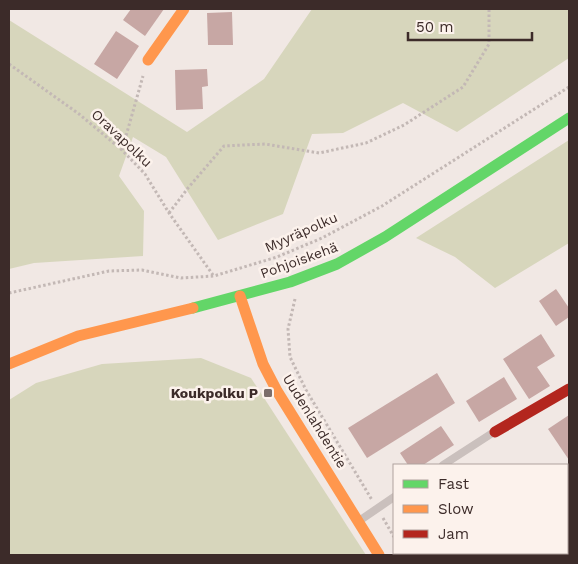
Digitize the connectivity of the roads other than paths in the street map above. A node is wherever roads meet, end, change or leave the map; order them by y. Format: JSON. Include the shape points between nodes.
{"nodes":[{"id":1,"x":184,"y":9,"type":"edge"},
{"id":2,"x":148,"y":60,"type":"road end"},
{"id":3,"x":569,"y":118,"type":"edge"},
{"id":4,"x":240,"y":296,"type":"junction"},
{"id":5,"x":9,"y":364,"type":"edge"},
{"id":6,"x":569,"y":389,"type":"edge"},
{"id":7,"x":495,"y":432,"type":"joint"},
{"id":8,"x":445,"y":464,"type":"edge"},
{"id":9,"x":393,"y":498,"type":"edge"},
{"id":10,"x":358,"y":521,"type":"junction"},
{"id":11,"x":380,"y":555,"type":"edge"}],
"edges":[{"from":1,"to":2,"type":"main road"},
{"from":3,"to":4,"type":"main road","name":"Pohjoiskehä","via":[[338,264]]},
{"from":4,"to":5,"type":"main road","name":"Pohjoiskehä","via":[[78,336]]},
{"from":4,"to":10,"type":"main road","name":"Uudenlahdentie","via":[[263,364],[277,391]]},
{"from":6,"to":7,"type":"main road"},
{"from":7,"to":8,"type":"lane"},
{"from":9,"to":10,"type":"lane"},
{"from":10,"to":11,"type":"main road","name":"Uudenlahdentie"}]}
